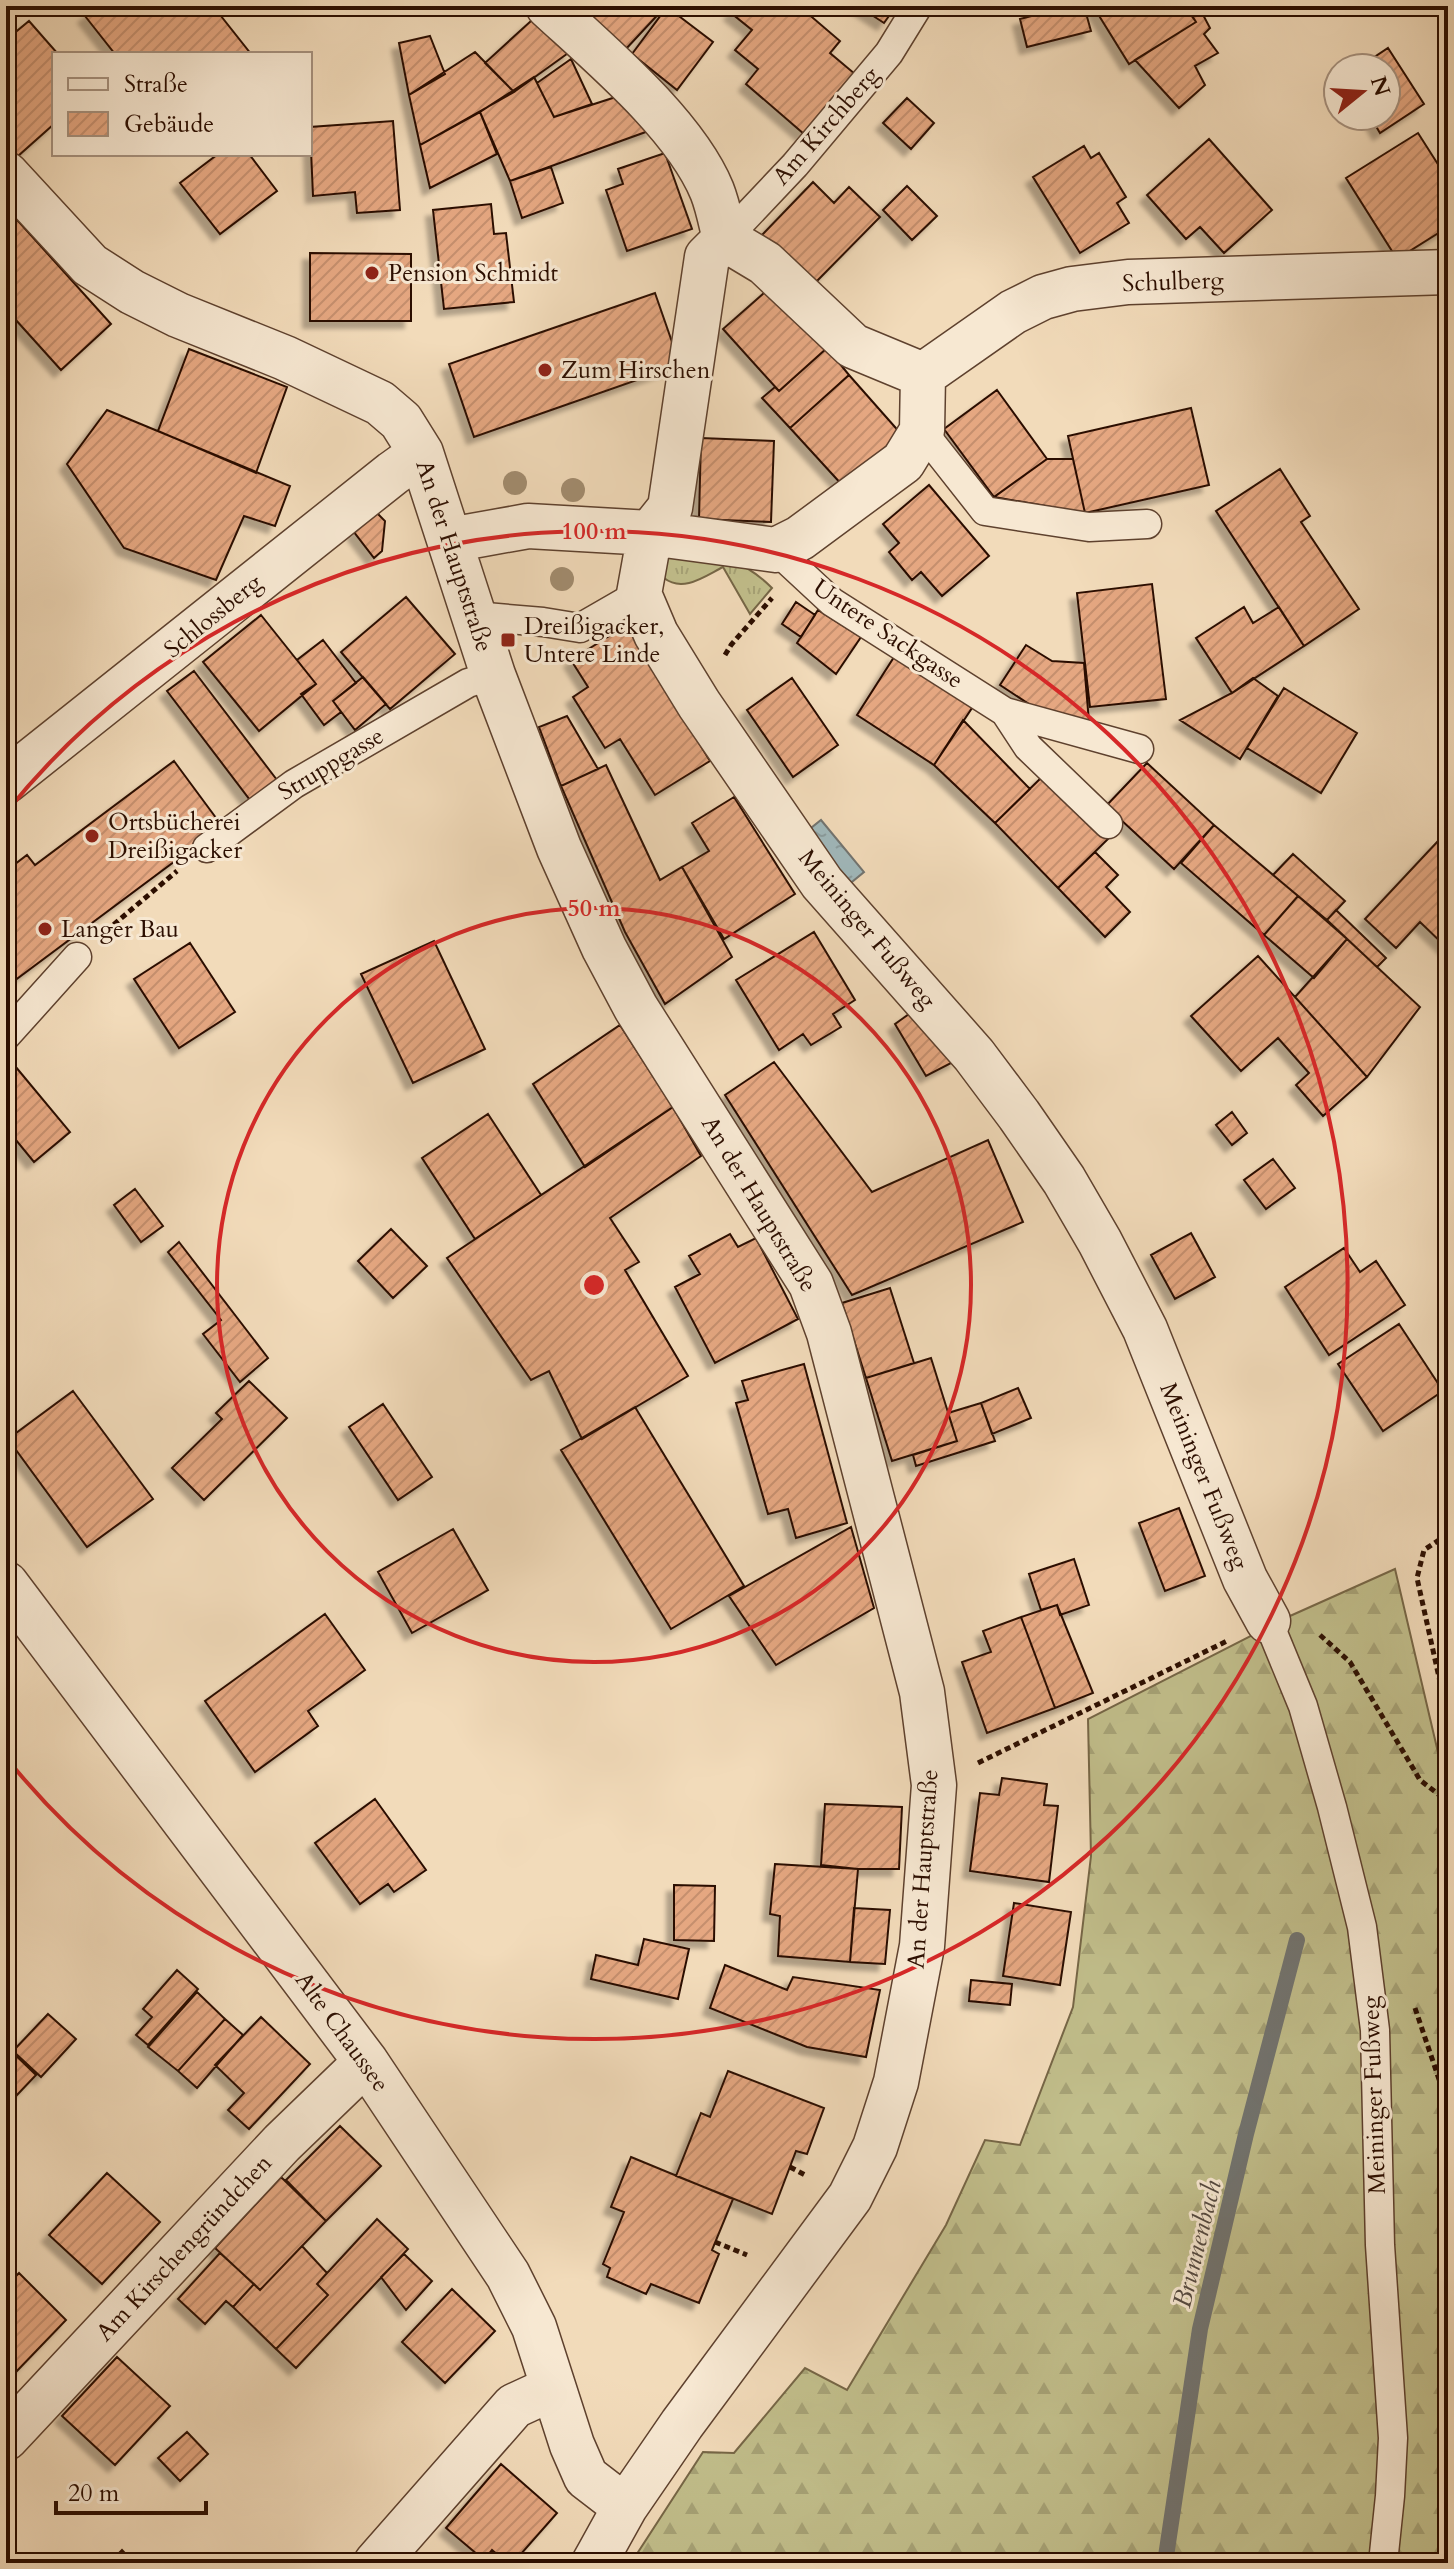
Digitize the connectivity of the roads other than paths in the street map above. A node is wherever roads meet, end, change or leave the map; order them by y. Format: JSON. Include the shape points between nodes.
{"nodes":[{"id":1,"x":548,"y":6,"type":"edge"},
{"id":2,"x":918,"y":6,"type":"edge"},
{"id":3,"x":6,"y":174,"type":"edge"},
{"id":4,"x":725,"y":239,"type":"junction"},
{"id":5,"x":1448,"y":272,"type":"edge"},
{"id":6,"x":923,"y":375,"type":"junction"},
{"id":7,"x":922,"y":431,"type":"junction"},
{"id":8,"x":421,"y":453,"type":"junction"},
{"id":9,"x":1147,"y":524,"type":"dead end"},
{"id":10,"x":650,"y":533,"type":"junction"},
{"id":11,"x":450,"y":540,"type":"junction"},
{"id":12,"x":776,"y":550,"type":"junction"},
{"id":13,"x":639,"y":594,"type":"junction"},
{"id":14,"x":474,"y":616,"type":"junction"},
{"id":15,"x":493,"y":675,"type":"junction"},
{"id":16,"x":1005,"y":712,"type":"junction"},
{"id":17,"x":1139,"y":749,"type":"dead end"},
{"id":18,"x":6,"y":781,"type":"edge"},
{"id":19,"x":1108,"y":824,"type":"dead end"},
{"id":20,"x":207,"y":848,"type":"road end"},
{"id":21,"x":77,"y":957,"type":"road end"},
{"id":22,"x":6,"y":1036,"type":"edge"},
{"id":23,"x":6,"y":1584,"type":"edge"},
{"id":24,"x":1268,"y":1621,"type":"joint"},
{"id":25,"x":366,"y":2062,"type":"junction"},
{"id":26,"x":553,"y":2388,"type":"junction"},
{"id":27,"x":6,"y":2438,"type":"edge"},
{"id":28,"x":625,"y":2507,"type":"junction"},
{"id":29,"x":376,"y":2563,"type":"edge"},
{"id":30,"x":594,"y":2563,"type":"edge"},
{"id":31,"x":1383,"y":2563,"type":"edge"}],
"edges":[{"from":1,"to":4,"type":"street","via":[[679,137],[712,190]]},
{"from":2,"to":4,"type":"lane","name":"Am Kirchberg","via":[[889,53]]},
{"from":3,"to":8,"type":"street","name":"An der Hauptstraße","via":[[90,265],[178,315],[380,403],[401,421]]},
{"from":4,"to":6,"type":"street","via":[[765,263],[853,346]]},
{"from":4,"to":10,"type":"street","via":[[707,257],[670,508]]},
{"from":5,"to":6,"type":"street","name":"Schulberg","via":[[1128,282],[1072,289],[1013,312]]},
{"from":6,"to":7,"type":"street"},
{"from":7,"to":9,"type":"lane","via":[[985,511],[1089,527]]},
{"from":7,"to":12,"type":"street","via":[[903,462]]},
{"from":8,"to":11,"type":"street","name":"An der Hauptstraße"},
{"from":8,"to":18,"type":"street","name":"Schlossberg"},
{"from":10,"to":11,"type":"street","via":[[528,526]]},
{"from":10,"to":12,"type":"street"},
{"from":10,"to":13,"type":"street"},
{"from":11,"to":14,"type":"street","name":"An der Hauptstraße"},
{"from":12,"to":16,"type":"lane","name":"Untere Sackgasse","via":[[832,602]]},
{"from":13,"to":14,"type":"lane","via":[[580,628]]},
{"from":13,"to":24,"type":"street","name":"Meininger Fußweg","via":[[656,634],[699,704],[822,883],[974,1055],[1064,1180],[1145,1329],[1245,1579]]},
{"from":14,"to":15,"type":"street","name":"An der Hauptstraße"},
{"from":15,"to":20,"type":"lane","name":"Struppgasse","via":[[468,683],[294,784]]},
{"from":15,"to":28,"type":"street","name":"An der Hauptstraße","via":[[559,848],[604,948],[636,1008],[811,1284],[829,1333],[922,1692],[934,1785],[922,1946],[896,2082],[875,2147],[850,2197]]},
{"from":16,"to":17,"type":"lane","name":"Untere Sackgasse"},
{"from":16,"to":19,"type":"lane","name":"Untere Sackgasse","via":[[1028,747]]},
{"from":21,"to":22,"type":"lane"},
{"from":23,"to":25,"type":"street","name":"Alte Chaussee"},
{"from":24,"to":31,"type":"lane","name":"Meininger Fußweg","via":[[1303,1706],[1332,1807],[1362,1927],[1375,2030],[1380,2245],[1393,2438]]},
{"from":25,"to":26,"type":"street","name":"Alte Chaussee","via":[[508,2275],[534,2327]]},
{"from":25,"to":27,"type":"street","name":"Am Kirschengründchen","via":[[282,2143]]},
{"from":26,"to":28,"type":"street","name":"Alte Chaussee","via":[[586,2477]]},
{"from":26,"to":29,"type":"street","via":[[514,2406]]},
{"from":28,"to":30,"type":"street","name":"An der Hauptstraße"}]}
